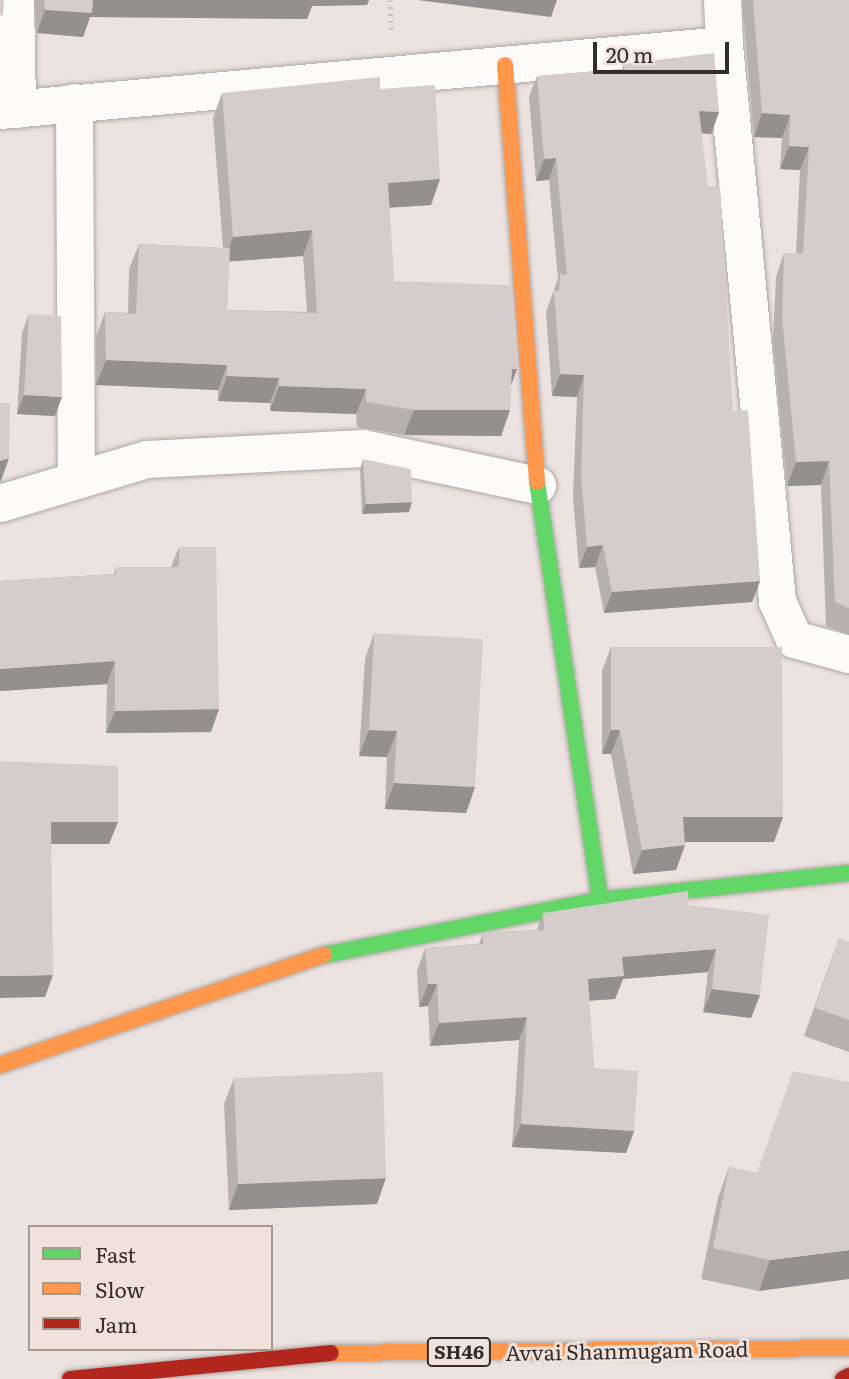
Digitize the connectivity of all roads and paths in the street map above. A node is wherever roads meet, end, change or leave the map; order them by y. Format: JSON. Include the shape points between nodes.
{"nodes":[{"id":1,"x":15,"y":0,"type":"edge"},
{"id":2,"x":722,"y":0,"type":"edge"},
{"id":3,"x":724,"y":45,"type":"junction"},
{"id":4,"x":505,"y":65,"type":"junction"},
{"id":5,"x":74,"y":102,"type":"junction"},
{"id":6,"x":8,"y":110,"type":"edge"},
{"id":7,"x":76,"y":479,"type":"junction"},
{"id":8,"x":537,"y":485,"type":"junction"},
{"id":9,"x":0,"y":503,"type":"edge"},
{"id":10,"x":849,"y":654,"type":"edge"},
{"id":11,"x":849,"y":873,"type":"edge"},
{"id":12,"x":600,"y":900,"type":"junction"},
{"id":13,"x":0,"y":1065,"type":"edge"},
{"id":14,"x":849,"y":1348,"type":"edge"},
{"id":15,"x":849,"y":1376,"type":"edge"},
{"id":16,"x":70,"y":1379,"type":"edge"},
{"id":17,"x":843,"y":1379,"type":"edge"}],
"edges":[{"from":1,"to":6,"type":"street"},
{"from":2,"to":3,"type":"street"},
{"from":3,"to":4,"type":"street"},
{"from":3,"to":10,"type":"street","via":[[776,601],[794,639]]},
{"from":4,"to":5,"type":"street"},
{"from":4,"to":8,"type":"street"},
{"from":5,"to":6,"type":"street"},
{"from":5,"to":7,"type":"street"},
{"from":7,"to":8,"type":"street","via":[[147,459],[363,448]]},
{"from":7,"to":9,"type":"street"},
{"from":8,"to":12,"type":"street"},
{"from":11,"to":12,"type":"street"},
{"from":12,"to":13,"type":"street","via":[[324,955]]},
{"from":14,"to":16,"type":"street","name":"Avvai Shanmugam Road","number":"SH46","via":[[289,1353]]},
{"from":15,"to":17,"type":"street"}]}
